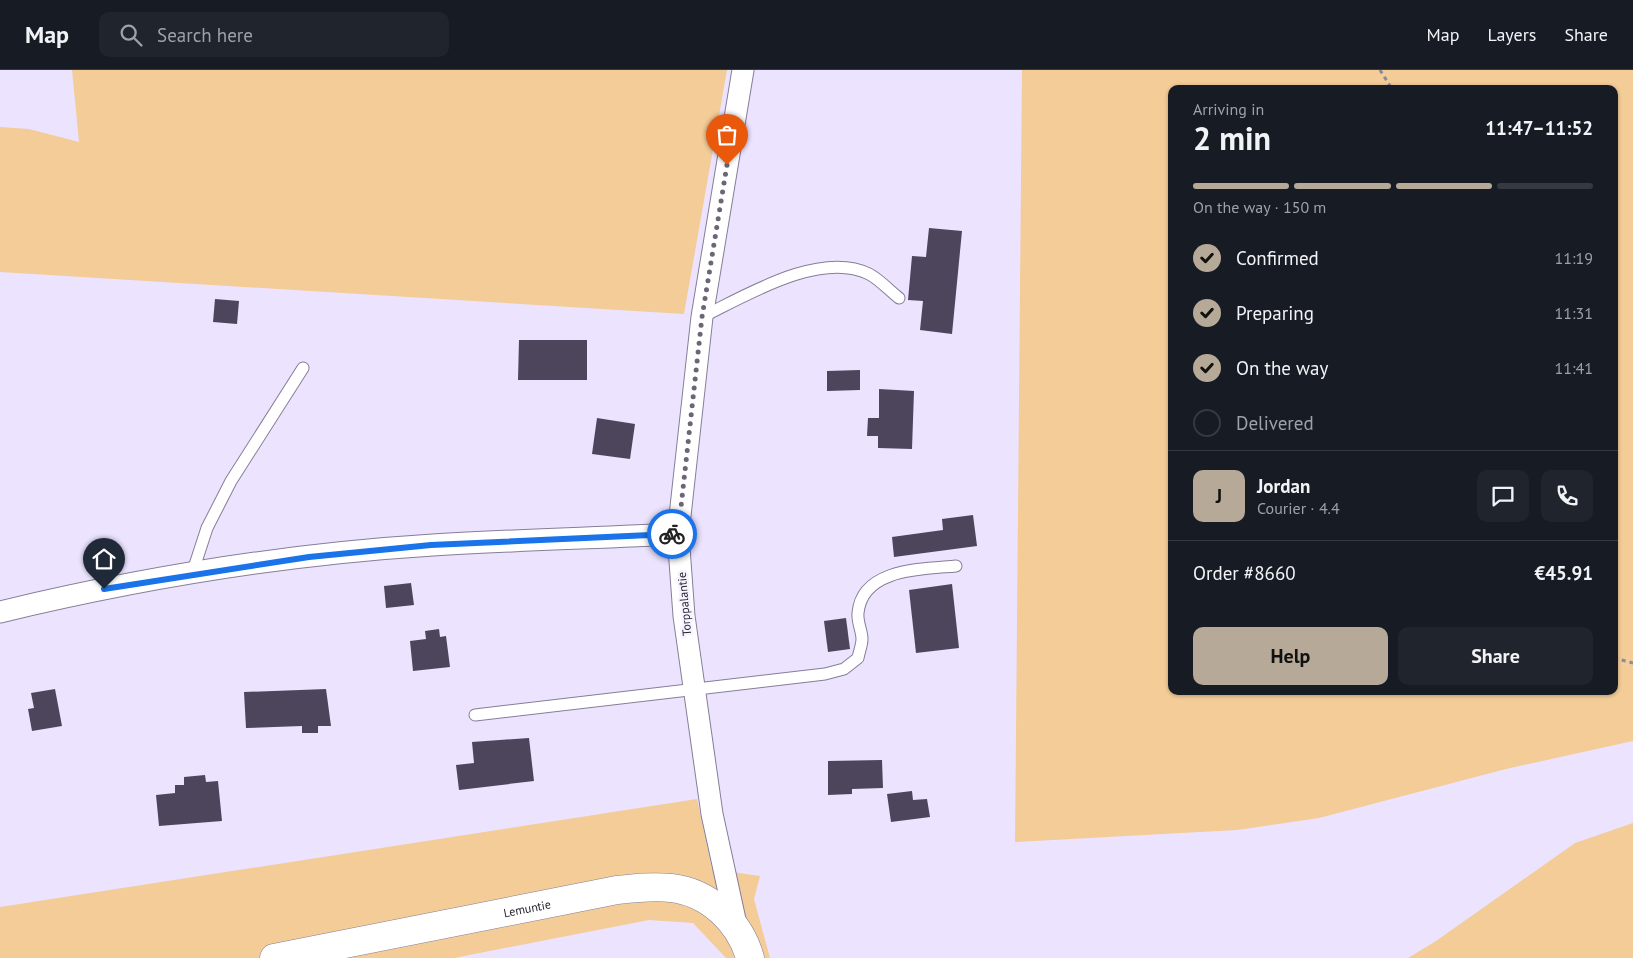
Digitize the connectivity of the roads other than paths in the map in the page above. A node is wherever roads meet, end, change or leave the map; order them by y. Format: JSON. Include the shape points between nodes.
{"nodes":[{"id":1,"x":743,"y":70,"type":"edge"},
{"id":2,"x":899,"y":298,"type":"dead end"},
{"id":3,"x":702,"y":317,"type":"junction"},
{"id":4,"x":303,"y":368,"type":"dead end"},
{"id":5,"x":678,"y":534,"type":"junction"},
{"id":6,"x":956,"y":566,"type":"dead end"},
{"id":7,"x":192,"y":574,"type":"junction"},
{"id":8,"x":0,"y":612,"type":"edge"},
{"id":9,"x":694,"y":690,"type":"junction"},
{"id":10,"x":475,"y":715,"type":"dead end"},
{"id":11,"x":738,"y":928,"type":"junction"},
{"id":12,"x":274,"y":958,"type":"edge"},
{"id":13,"x":750,"y":958,"type":"edge"}],
"edges":[{"from":1,"to":3,"type":"street","name":"Torppalantie"},
{"from":2,"to":3,"type":"lane","via":[[869,274],[837,266],[805,272],[770,284]]},
{"from":3,"to":5,"type":"street","name":"Torppalantie"},
{"from":4,"to":7,"type":"lane","via":[[231,481],[207,528]]},
{"from":5,"to":7,"type":"street","via":[[431,545],[309,557]]},
{"from":5,"to":9,"type":"street","name":"Torppalantie"},
{"from":6,"to":9,"type":"lane","via":[[895,574],[876,582],[864,594],[858,613],[862,640],[858,658],[844,669]]},
{"from":7,"to":8,"type":"street","via":[[68,595]]},
{"from":9,"to":10,"type":"lane"},
{"from":9,"to":11,"type":"street","name":"Torppalantie","via":[[712,814]]},
{"from":11,"to":12,"type":"street","name":"Lemuntie","via":[[720,909],[697,895],[672,888],[645,887]]},
{"from":11,"to":13,"type":"street","name":"Lemuntie"}]}
